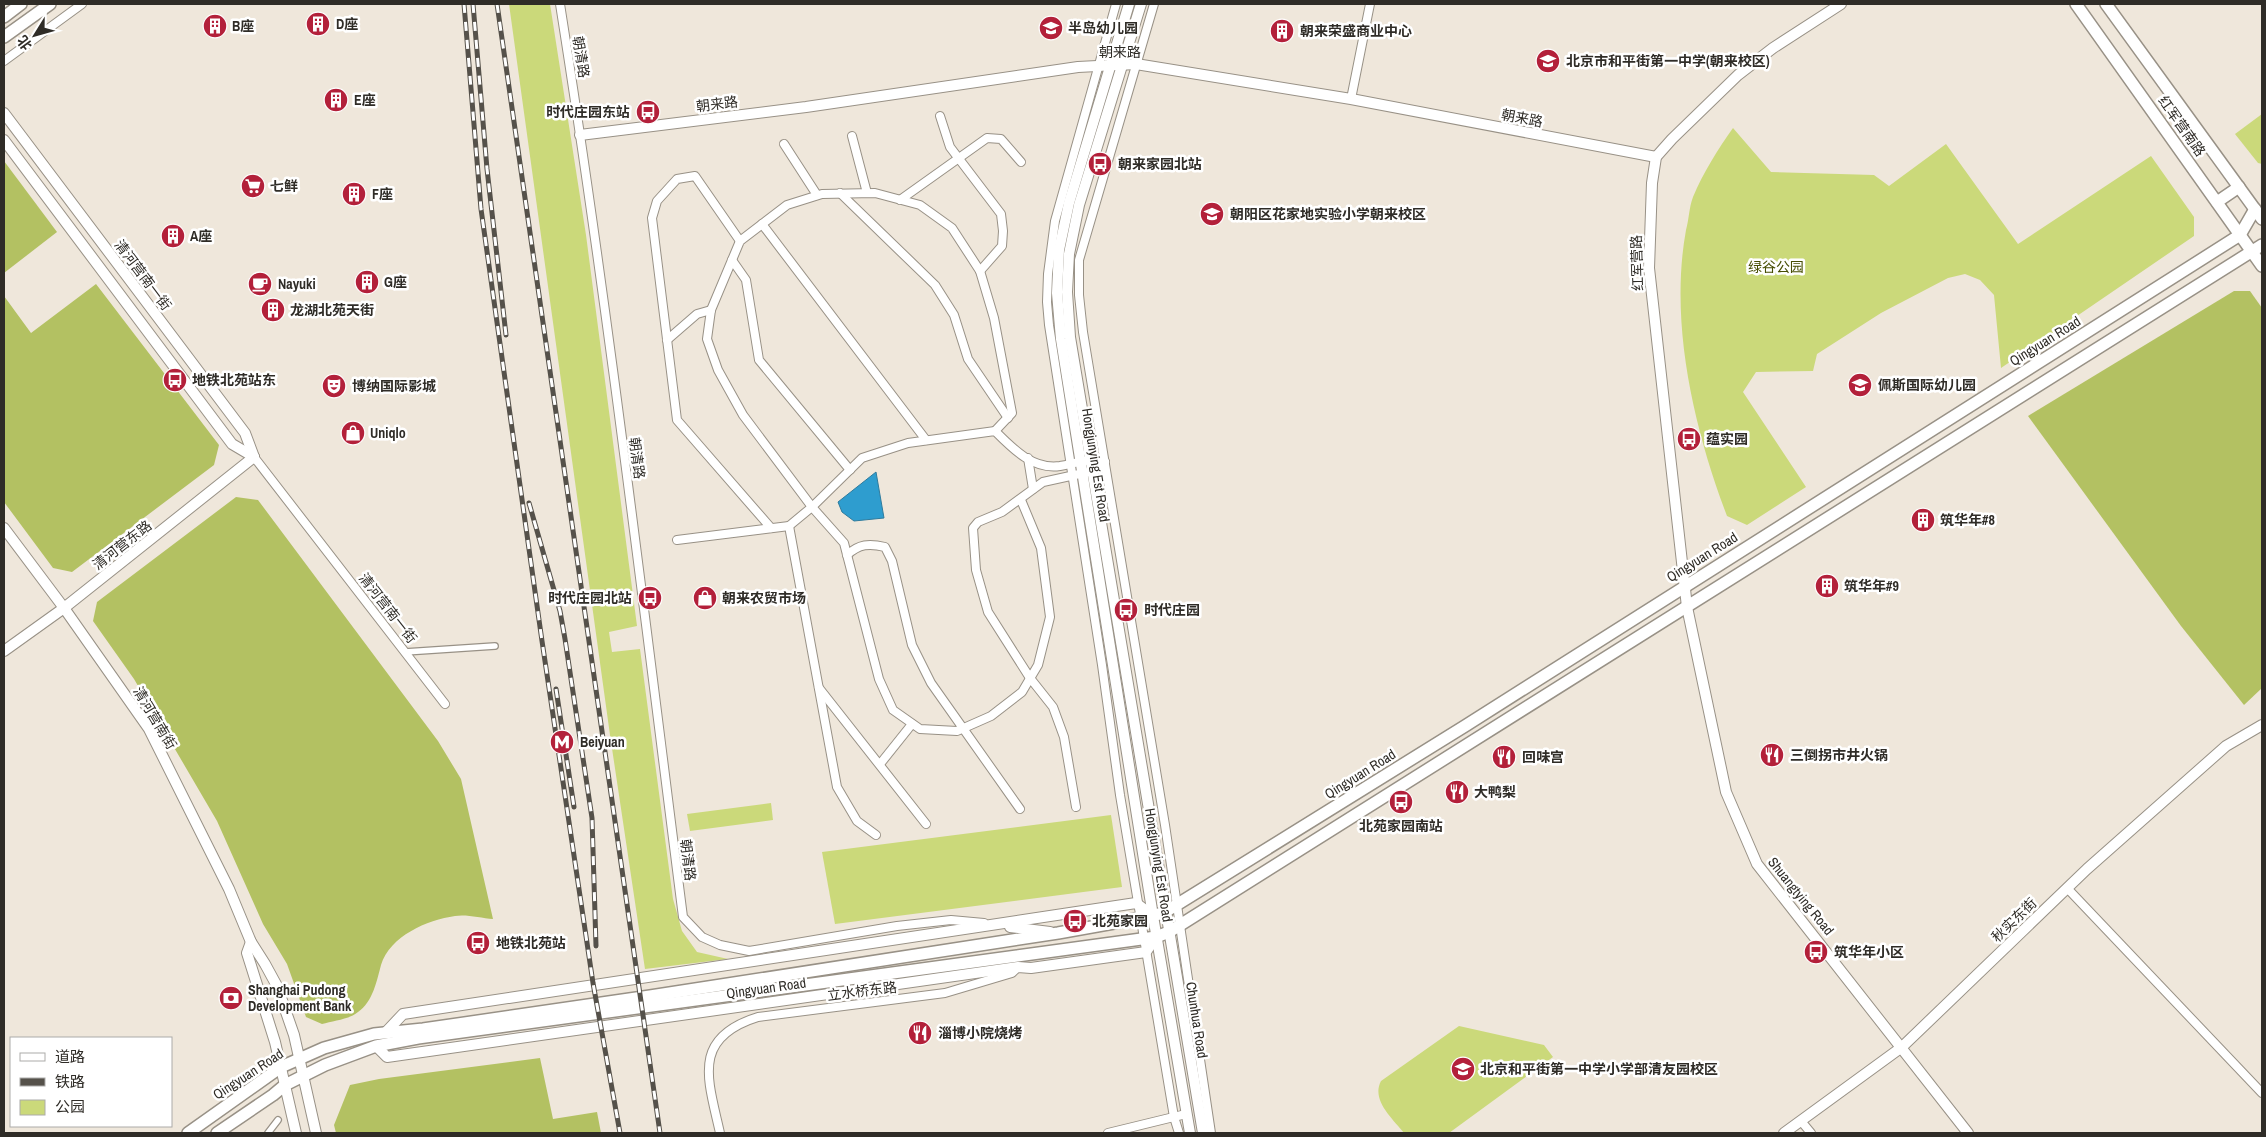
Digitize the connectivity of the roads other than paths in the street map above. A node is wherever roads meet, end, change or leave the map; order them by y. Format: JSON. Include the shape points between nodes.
{"nodes":[{"id":1,"x":21,"y":4,"type":"edge"},
{"id":2,"x":50,"y":4,"type":"edge"},
{"id":3,"x":82,"y":4,"type":"edge"},
{"id":4,"x":560,"y":4,"type":"edge"},
{"id":5,"x":1116,"y":4,"type":"edge"},
{"id":6,"x":1129,"y":4,"type":"edge"},
{"id":7,"x":1141,"y":4,"type":"edge"},
{"id":8,"x":1154,"y":4,"type":"edge"},
{"id":9,"x":1370,"y":4,"type":"edge"},
{"id":10,"x":1841,"y":4,"type":"edge"},
{"id":11,"x":2076,"y":4,"type":"edge"},
{"id":12,"x":2106,"y":4,"type":"edge"},
{"id":13,"x":4,"y":17,"type":"edge"},
{"id":14,"x":4,"y":37,"type":"edge"},
{"id":15,"x":4,"y":61,"type":"edge"},
{"id":16,"x":1136,"y":64,"type":"junction"},
{"id":17,"x":1111,"y":65,"type":"junction"},
{"id":18,"x":1122,"y":65,"type":"junction"},
{"id":19,"x":1098,"y":66,"type":"junction"},
{"id":20,"x":1350,"y":99,"type":"junction"},
{"id":21,"x":4,"y":113,"type":"edge"},
{"id":22,"x":940,"y":116,"type":"dead end"},
{"id":23,"x":580,"y":135,"type":"junction"},
{"id":24,"x":852,"y":136,"type":"dead end"},
{"id":25,"x":4,"y":140,"type":"edge"},
{"id":26,"x":784,"y":144,"type":"dead end"},
{"id":27,"x":1656,"y":158,"type":"junction"},
{"id":28,"x":959,"y":159,"type":"junction"},
{"id":29,"x":1021,"y":162,"type":"dead end"},
{"id":30,"x":2239,"y":186,"type":"junction"},
{"id":31,"x":840,"y":193,"type":"junction"},
{"id":32,"x":867,"y":193,"type":"junction"},
{"id":33,"x":817,"y":195,"type":"junction"},
{"id":34,"x":900,"y":200,"type":"junction"},
{"id":35,"x":2217,"y":202,"type":"junction"},
{"id":36,"x":2260,"y":211,"type":"edge"},
{"id":37,"x":762,"y":224,"type":"junction"},
{"id":38,"x":2240,"y":235,"type":"junction"},
{"id":39,"x":740,"y":241,"type":"junction"},
{"id":40,"x":2262,"y":245,"type":"edge"},
{"id":41,"x":2251,"y":252,"type":"junction"},
{"id":42,"x":732,"y":260,"type":"junction"},
{"id":43,"x":2262,"y":266,"type":"edge"},
{"id":44,"x":980,"y":271,"type":"junction"},
{"id":45,"x":711,"y":310,"type":"junction"},
{"id":46,"x":667,"y":340,"type":"junction"},
{"id":47,"x":1008,"y":418,"type":"junction"},
{"id":48,"x":995,"y":431,"type":"junction"},
{"id":49,"x":926,"y":440,"type":"junction"},
{"id":50,"x":254,"y":457,"type":"junction"},
{"id":51,"x":1028,"y":458,"type":"junction"},
{"id":52,"x":1086,"y":460,"type":"junction"},
{"id":53,"x":1105,"y":462,"type":"junction"},
{"id":54,"x":1069,"y":464,"type":"junction"},
{"id":55,"x":850,"y":470,"type":"junction"},
{"id":56,"x":1088,"y":472,"type":"junction"},
{"id":57,"x":1071,"y":476,"type":"junction"},
{"id":58,"x":1034,"y":489,"type":"junction"},
{"id":59,"x":1021,"y":500,"type":"junction"},
{"id":60,"x":812,"y":506,"type":"junction"},
{"id":61,"x":789,"y":526,"type":"junction"},
{"id":62,"x":4,"y":528,"type":"edge"},
{"id":63,"x":771,"y":528,"type":"junction"},
{"id":64,"x":677,"y":540,"type":"dead end"},
{"id":65,"x":847,"y":555,"type":"junction"},
{"id":66,"x":1685,"y":585,"type":"junction"},
{"id":67,"x":64,"y":608,"type":"junction"},
{"id":68,"x":1687,"y":608,"type":"junction"},
{"id":69,"x":494,"y":646,"type":"dead end"},
{"id":70,"x":4,"y":651,"type":"edge"},
{"id":71,"x":405,"y":652,"type":"junction"},
{"id":72,"x":1030,"y":678,"type":"junction"},
{"id":73,"x":819,"y":687,"type":"junction"},
{"id":74,"x":445,"y":704,"type":"dead end"},
{"id":75,"x":912,"y":724,"type":"junction"},
{"id":76,"x":2262,"y":725,"type":"edge"},
{"id":77,"x":964,"y":728,"type":"junction"},
{"id":78,"x":880,"y":764,"type":"junction"},
{"id":79,"x":1076,"y":807,"type":"dead end"},
{"id":80,"x":1020,"y":808,"type":"dead end"},
{"id":81,"x":926,"y":824,"type":"dead end"},
{"id":82,"x":876,"y":836,"type":"dead end"},
{"id":83,"x":2067,"y":888,"type":"junction"},
{"id":84,"x":1138,"y":904,"type":"junction"},
{"id":85,"x":1176,"y":906,"type":"junction"},
{"id":86,"x":1165,"y":912,"type":"junction"},
{"id":87,"x":1153,"y":916,"type":"junction"},
{"id":88,"x":1140,"y":918,"type":"junction"},
{"id":89,"x":998,"y":925,"type":"junction"},
{"id":90,"x":1174,"y":929,"type":"junction"},
{"id":91,"x":1058,"y":933,"type":"junction"},
{"id":92,"x":1156,"y":937,"type":"junction"},
{"id":93,"x":1143,"y":938,"type":"junction"},
{"id":94,"x":251,"y":942,"type":"junction"},
{"id":95,"x":1047,"y":951,"type":"junction"},
{"id":96,"x":1146,"y":952,"type":"junction"},
{"id":97,"x":1018,"y":967,"type":"junction"},
{"id":98,"x":386,"y":1032,"type":"junction"},
{"id":99,"x":376,"y":1046,"type":"junction"},
{"id":100,"x":1902,"y":1047,"type":"junction"},
{"id":101,"x":299,"y":1059,"type":"junction"},
{"id":102,"x":281,"y":1068,"type":"junction"},
{"id":103,"x":304,"y":1076,"type":"junction"},
{"id":104,"x":285,"y":1085,"type":"junction"},
{"id":105,"x":2262,"y":1093,"type":"edge"},
{"id":106,"x":1186,"y":1114,"type":"junction"},
{"id":107,"x":1174,"y":1117,"type":"junction"},
{"id":108,"x":278,"y":1120,"type":"dead end"},
{"id":109,"x":1801,"y":1121,"type":"junction"},
{"id":110,"x":188,"y":1133,"type":"edge"},
{"id":111,"x":218,"y":1133,"type":"edge"},
{"id":112,"x":268,"y":1133,"type":"edge"},
{"id":113,"x":296,"y":1133,"type":"edge"},
{"id":114,"x":316,"y":1133,"type":"edge"},
{"id":115,"x":720,"y":1133,"type":"edge"},
{"id":116,"x":1108,"y":1133,"type":"edge"},
{"id":117,"x":1179,"y":1133,"type":"edge"},
{"id":118,"x":1190,"y":1133,"type":"edge"},
{"id":119,"x":1203,"y":1133,"type":"edge"},
{"id":120,"x":1212,"y":1133,"type":"edge"},
{"id":121,"x":1784,"y":1133,"type":"edge"},
{"id":122,"x":1811,"y":1133,"type":"edge"},
{"id":123,"x":1968,"y":1133,"type":"edge"}],
"edges":[{"from":1,"to":13,"type":"main road"},
{"from":2,"to":14,"type":"main road"},
{"from":3,"to":15,"type":"street"},
{"from":4,"to":23,"type":"street","name":"朝清路"},
{"from":5,"to":19,"type":"street"},
{"from":6,"to":17,"type":"street","name":"Hongjunying Est Road"},
{"from":7,"to":18,"type":"street","name":"Hongjunying Est Road"},
{"from":8,"to":16,"type":"street"},
{"from":9,"to":20,"type":"street"},
{"from":10,"to":27,"type":"street","via":[[1738,75]]},
{"from":11,"to":35,"type":"main road","name":"红军营南路"},
{"from":12,"to":30,"type":"main road","name":"红军营南路"},
{"from":16,"to":18,"type":"street","name":"朝来路"},
{"from":16,"to":20,"type":"street","name":"朝来路"},
{"from":16,"to":53,"type":"street","via":[[1079,260],[1083,332]]},
{"from":17,"to":18,"type":"street","name":"朝来路"},
{"from":17,"to":19,"type":"street","name":"朝来路"},
{"from":17,"to":52,"type":"street","name":"Hongjunying Est Road","via":[[1069,203],[1059,250],[1057,293],[1061,339]]},
{"from":18,"to":52,"type":"street","name":"Hongjunying Est Road","via":[[1078,205],[1069,254],[1070,337]]},
{"from":19,"to":23,"type":"street","name":"朝来路"},
{"from":19,"to":54,"type":"street","via":[[1054,221],[1048,274],[1049,325]]},
{"from":20,"to":27,"type":"street","name":"朝来路"},
{"from":21,"to":50,"type":"street","name":"清河营南一街","via":[[245,433]]},
{"from":22,"to":28,"type":"street","via":[[950,147]]},
{"from":23,"to":89,"type":"street","name":"朝清路","via":[[683,917],[702,937],[720,945],[749,951],[951,920]]},
{"from":24,"to":32,"type":"street"},
{"from":25,"to":50,"type":"street","name":"清河营南一街","via":[[232,444]]},
{"from":26,"to":33,"type":"street"},
{"from":27,"to":66,"type":"street","name":"红军营路","via":[[1649,268]]},
{"from":28,"to":29,"type":"street","via":[[987,138],[1001,139]]},
{"from":28,"to":34,"type":"street"},
{"from":28,"to":44,"type":"street","via":[[1001,214],[1002,246]]},
{"from":30,"to":35,"type":"main road"},
{"from":30,"to":36,"type":"main road","name":"红军营南路"},
{"from":31,"to":32,"type":"street"},
{"from":31,"to":33,"type":"street"},
{"from":31,"to":47,"type":"street","via":[[935,285],[954,315],[968,358]]},
{"from":32,"to":34,"type":"street"},
{"from":33,"to":37,"type":"street","via":[[787,205]]},
{"from":34,"to":44,"type":"street","via":[[920,205],[952,228]]},
{"from":35,"to":38,"type":"main road","name":"红军营南路"},
{"from":36,"to":38,"type":"main road","name":"Qingyuan Road"},
{"from":37,"to":39,"type":"street"},
{"from":37,"to":49,"type":"street"},
{"from":38,"to":41,"type":"main road","name":"红军营南路"},
{"from":38,"to":66,"type":"main road","name":"Qingyuan Road"},
{"from":39,"to":42,"type":"street"},
{"from":39,"to":46,"type":"street","via":[[696,176],[678,179],[657,201],[652,218]]},
{"from":40,"to":41,"type":"main road","name":"Qingyuan Road"},
{"from":41,"to":43,"type":"main road","name":"红军营南路"},
{"from":41,"to":68,"type":"main road","name":"Qingyuan Road"},
{"from":42,"to":45,"type":"street"},
{"from":42,"to":55,"type":"street","via":[[746,280],[759,360]]},
{"from":44,"to":47,"type":"street","via":[[994,318],[1012,413]]},
{"from":45,"to":46,"type":"street","via":[[697,314]]},
{"from":45,"to":60,"type":"street","via":[[707,339],[718,370],[743,415]]},
{"from":46,"to":63,"type":"street","via":[[678,420]]},
{"from":47,"to":48,"type":"street"},
{"from":48,"to":49,"type":"street"},
{"from":48,"to":51,"type":"street","via":[[1014,450]]},
{"from":49,"to":55,"type":"street","via":[[862,458]]},
{"from":50,"to":67,"type":"street","name":"清河营东路"},
{"from":50,"to":71,"type":"street","name":"清河营南一街"},
{"from":51,"to":54,"type":"street","via":[[1041,467]]},
{"from":51,"to":58,"type":"street"},
{"from":52,"to":53,"type":"street"},
{"from":52,"to":54,"type":"street"},
{"from":52,"to":56,"type":"street","name":"Hongjunying Est Road"},
{"from":53,"to":56,"type":"street"},
{"from":53,"to":85,"type":"street"},
{"from":54,"to":57,"type":"street"},
{"from":55,"to":60,"type":"street"},
{"from":56,"to":57,"type":"street"},
{"from":56,"to":86,"type":"street","name":"Hongjunying Est Road"},
{"from":56,"to":87,"type":"street","name":"Hongjunying Est Road"},
{"from":57,"to":58,"type":"street","via":[[1042,482]]},
{"from":57,"to":84,"type":"street"},
{"from":58,"to":59,"type":"street"},
{"from":59,"to":72,"type":"street","via":[[1041,548],[1050,617],[1038,665]]},
{"from":59,"to":72,"type":"street","via":[[978,522],[973,528],[976,570],[988,612]]},
{"from":60,"to":61,"type":"street"},
{"from":60,"to":65,"type":"street","via":[[844,544]]},
{"from":61,"to":63,"type":"street"},
{"from":61,"to":73,"type":"street"},
{"from":62,"to":67,"type":"street","name":"清河营南街"},
{"from":63,"to":64,"type":"street"},
{"from":65,"to":75,"type":"street","via":[[879,679],[893,710]]},
{"from":65,"to":77,"type":"street","via":[[869,543],[885,546],[892,561],[912,645],[931,683]]},
{"from":66,"to":68,"type":"street","name":"红军营路"},
{"from":66,"to":85,"type":"main road","name":"Qingyuan Road","via":[[1468,725]]},
{"from":67,"to":70,"type":"street","name":"清河营东路"},
{"from":67,"to":94,"type":"street","name":"清河营南街","via":[[149,728],[229,889]]},
{"from":68,"to":90,"type":"main road","name":"Qingyuan Road"},
{"from":68,"to":100,"type":"street","name":"Shuangtying Road","via":[[1726,792],[1757,864]]},
{"from":69,"to":71,"type":"street"},
{"from":71,"to":74,"type":"street","name":"清河营南一街"},
{"from":72,"to":77,"type":"street","via":[[1022,692],[992,716]]},
{"from":72,"to":79,"type":"street","via":[[1053,707],[1061,729]]},
{"from":73,"to":78,"type":"street"},
{"from":73,"to":82,"type":"street","via":[[837,787],[857,821]]},
{"from":75,"to":77,"type":"street","via":[[920,729],[957,731]]},
{"from":75,"to":78,"type":"street"},
{"from":76,"to":83,"type":"street","name":"秋实东街","via":[[2226,746]]},
{"from":77,"to":80,"type":"street"},
{"from":78,"to":81,"type":"street"},
{"from":83,"to":100,"type":"street","name":"秋实东街"},
{"from":83,"to":105,"type":"street"},
{"from":84,"to":87,"type":"street"},
{"from":84,"to":88,"type":"street"},
{"from":84,"to":89,"type":"street","name":"Qingyuan Road"},
{"from":85,"to":86,"type":"main road","name":"Qingyuan Road"},
{"from":85,"to":90,"type":"street"},
{"from":86,"to":87,"type":"main road","name":"Qingyuan Road"},
{"from":86,"to":90,"type":"street","name":"Chunhua Road"},
{"from":87,"to":88,"type":"main road","name":"Qingyuan Road"},
{"from":87,"to":92,"type":"street","name":"Hongjunying Est Road"},
{"from":88,"to":91,"type":"main road","name":"Qingyuan Road"},
{"from":88,"to":93,"type":"street"},
{"from":89,"to":91,"type":"street"},
{"from":89,"to":98,"type":"street","name":"Qingyuan Road","via":[[403,1014]]},
{"from":90,"to":92,"type":"main road","name":"Qingyuan Road"},
{"from":90,"to":119,"type":"street","name":"Chunhua Road"},
{"from":90,"to":120,"type":"street"},
{"from":91,"to":98,"type":"main road","name":"Qingyuan Road","via":[[650,996]]},
{"from":92,"to":93,"type":"main road","name":"Qingyuan Road"},
{"from":92,"to":96,"type":"street"},
{"from":92,"to":106,"type":"street","name":"Chunhua Road"},
{"from":93,"to":95,"type":"main road","name":"Qingyuan Road"},
{"from":93,"to":96,"type":"street"},
{"from":94,"to":101,"type":"street","name":"清河营南街","via":[[277,986]]},
{"from":94,"to":102,"type":"street","name":"清河营南街","via":[[247,953]]},
{"from":95,"to":97,"type":"street"},
{"from":95,"to":99,"type":"main road","name":"Qingyuan Road"},
{"from":96,"to":97,"type":"street","name":"Qingyuan Road","via":[[1031,968]]},
{"from":96,"to":107,"type":"street"},
{"from":97,"to":99,"type":"street","name":"Qingyuan Road","via":[[386,1057]]},
{"from":97,"to":115,"type":"street","name":"立水桥东路","via":[[1012,973],[945,993],[758,1017],[739,1023],[718,1039],[708,1059]]},
{"from":98,"to":101,"type":"main road","name":"Qingyuan Road","via":[[324,1048]]},
{"from":99,"to":103,"type":"main road","name":"Qingyuan Road"},
{"from":100,"to":109,"type":"street","name":"秋实东街"},
{"from":100,"to":123,"type":"street","name":"Shuangtying Road"},
{"from":101,"to":102,"type":"main road","name":"Qingyuan Road"},
{"from":101,"to":103,"type":"street","name":"清河营南街"},
{"from":102,"to":104,"type":"street","name":"清河营南街"},
{"from":102,"to":110,"type":"main road","name":"Qingyuan Road"},
{"from":103,"to":104,"type":"main road","name":"Qingyuan Road"},
{"from":103,"to":114,"type":"street","name":"清河营南街"},
{"from":104,"to":111,"type":"main road","name":"Qingyuan Road"},
{"from":104,"to":113,"type":"street","name":"清河营南街"},
{"from":106,"to":107,"type":"street"},
{"from":106,"to":118,"type":"street","name":"Chunhua Road"},
{"from":107,"to":116,"type":"street"},
{"from":107,"to":117,"type":"street"},
{"from":108,"to":112,"type":"street"},
{"from":109,"to":121,"type":"street","name":"秋实东街"},
{"from":109,"to":122,"type":"street"}]}
